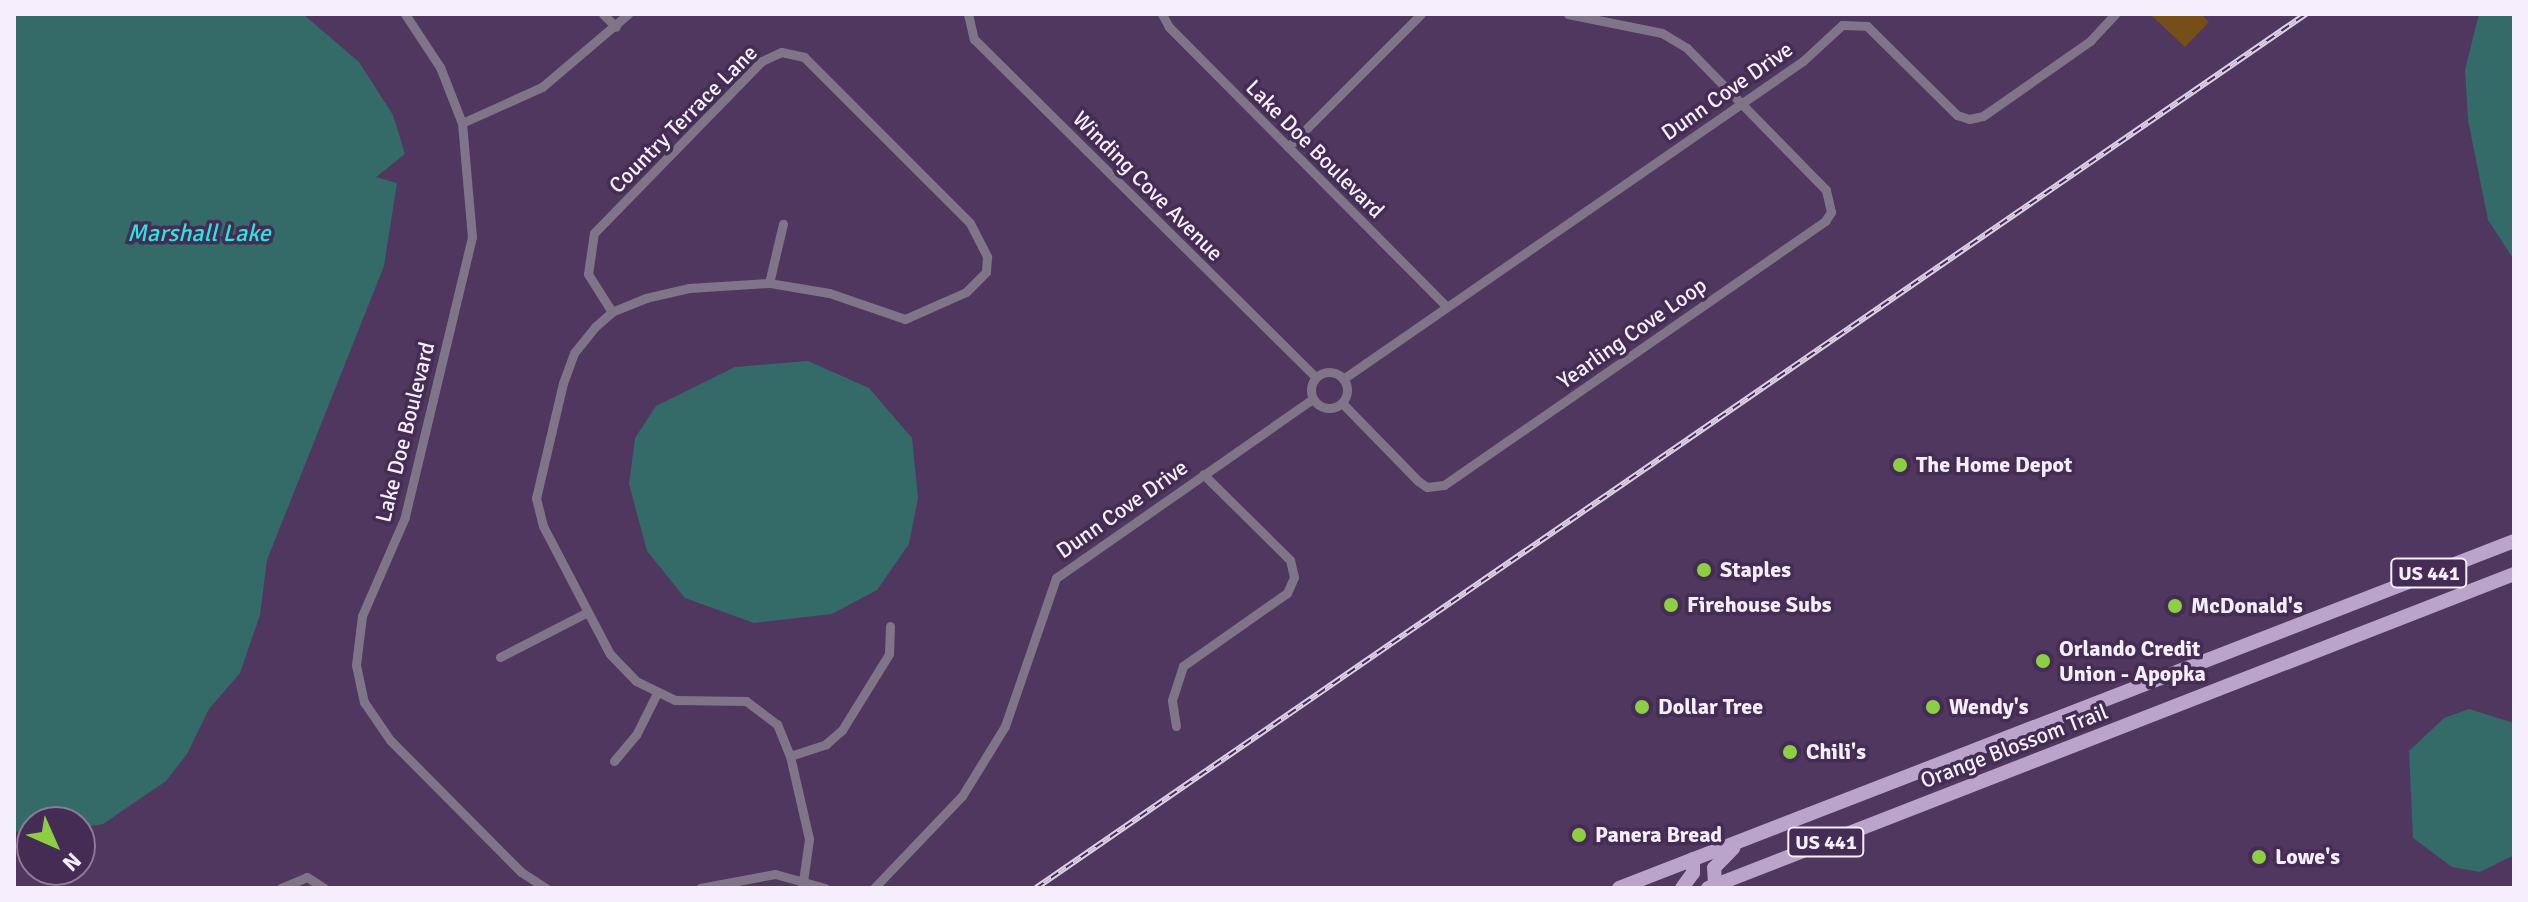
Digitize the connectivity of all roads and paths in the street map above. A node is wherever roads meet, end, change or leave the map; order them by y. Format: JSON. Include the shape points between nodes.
{"nodes":[{"id":1,"x":405,"y":14,"type":"edge"},
{"id":2,"x":603,"y":14,"type":"edge"},
{"id":3,"x":628,"y":14,"type":"edge"},
{"id":4,"x":968,"y":14,"type":"edge"},
{"id":5,"x":1162,"y":14,"type":"edge"},
{"id":6,"x":1421,"y":14,"type":"edge"},
{"id":7,"x":1568,"y":14,"type":"edge"},
{"id":8,"x":2115,"y":14,"type":"edge"},
{"id":9,"x":616,"y":27,"type":"junction"},
{"id":10,"x":1741,"y":104,"type":"junction"},
{"id":11,"x":462,"y":123,"type":"junction"},
{"id":12,"x":1288,"y":147,"type":"junction"},
{"id":13,"x":783,"y":224,"type":"dead end"},
{"id":14,"x":769,"y":283,"type":"junction"},
{"id":15,"x":1446,"y":306,"type":"junction"},
{"id":16,"x":612,"y":312,"type":"junction"},
{"id":17,"x":1316,"y":377,"type":"junction"},
{"id":18,"x":1343,"y":379,"type":"junction"},
{"id":19,"x":1313,"y":399,"type":"junction"},
{"id":20,"x":1342,"y":403,"type":"junction"},
{"id":21,"x":1203,"y":474,"type":"junction"},
{"id":22,"x":2514,"y":541,"type":"edge"},
{"id":23,"x":2514,"y":574,"type":"edge"},
{"id":24,"x":586,"y":613,"type":"junction"},
{"id":25,"x":890,"y":626,"type":"dead end"},
{"id":26,"x":500,"y":657,"type":"dead end"},
{"id":27,"x":657,"y":693,"type":"junction"},
{"id":28,"x":1176,"y":726,"type":"dead end"},
{"id":29,"x":790,"y":756,"type":"junction"},
{"id":30,"x":614,"y":761,"type":"dead end"},
{"id":31,"x":1743,"y":840,"type":"junction"},
{"id":32,"x":1693,"y":859,"type":"junction"},
{"id":33,"x":804,"y":883,"type":"edge"},
{"id":34,"x":1712,"y":887,"type":"edge"},
{"id":35,"x":281,"y":888,"type":"edge"},
{"id":36,"x":324,"y":888,"type":"edge"},
{"id":37,"x":546,"y":888,"type":"edge"},
{"id":38,"x":700,"y":888,"type":"edge"},
{"id":39,"x":825,"y":888,"type":"edge"},
{"id":40,"x":874,"y":888,"type":"edge"},
{"id":41,"x":1619,"y":888,"type":"edge"},
{"id":42,"x":1682,"y":888,"type":"edge"}],
"edges":[{"from":1,"to":11,"type":"street","name":"Lake Doe Boulevard","via":[[440,67]]},
{"from":2,"to":9,"type":"street"},
{"from":3,"to":9,"type":"street"},
{"from":4,"to":17,"type":"street","name":"Winding Cove Avenue","via":[[974,39]]},
{"from":5,"to":12,"type":"street","name":"Lake Doe Boulevard"},
{"from":6,"to":12,"type":"street"},
{"from":7,"to":10,"type":"street","via":[[1676,40]]},
{"from":8,"to":10,"type":"street","name":"Dunn Cove Drive","via":[[2090,41],[1976,118],[1957,115],[1867,26],[1855,22],[1842,25]]},
{"from":9,"to":11,"type":"street","via":[[542,87]]},
{"from":10,"to":15,"type":"street","name":"Dunn Cove Drive"},
{"from":10,"to":20,"type":"street","name":"Yearling Cove Loop","via":[[1826,190],[1831,200],[1825,221],[1444,485],[1418,481]]},
{"from":11,"to":37,"type":"street","name":"Lake Doe Boulevard","via":[[472,237],[405,517],[362,616],[356,665],[364,702],[390,740],[521,872]]},
{"from":12,"to":15,"type":"street","name":"Lake Doe Boulevard"},
{"from":13,"to":14,"type":"street"},
{"from":14,"to":16,"type":"street","via":[[678,290]]},
{"from":14,"to":16,"type":"street","name":"Country Terrace Lane","via":[[829,293],[905,319],[959,297],[988,267],[970,223],[804,57],[781,52],[762,61],[594,233],[588,274]]},
{"from":15,"to":18,"type":"street","name":"Dunn Cove Drive"},
{"from":16,"to":24,"type":"street","via":[[568,365],[536,498],[538,514]]},
{"from":17,"to":18,"type":"street","via":[[1327,372]]},
{"from":17,"to":19,"type":"street"},
{"from":18,"to":20,"type":"street","via":[[1347,389]]},
{"from":19,"to":20,"type":"street","via":[[1326,408]]},
{"from":19,"to":21,"type":"street","name":"Dunn Cove Drive"},
{"from":21,"to":28,"type":"street","via":[[1290,560],[1294,577],[1287,593],[1183,666],[1172,700]]},
{"from":21,"to":40,"type":"street","name":"Dunn Cove Drive","via":[[1056,578],[1028,670],[998,738],[962,796]]},
{"from":22,"to":31,"type":"main road","name":"Orange Blossom Trail","number":"US 441"},
{"from":23,"to":34,"type":"main road","name":"Orange Blossom Trail","number":"US 441"},
{"from":24,"to":26,"type":"street"},
{"from":24,"to":27,"type":"street","via":[[620,665]]},
{"from":25,"to":29,"type":"street","via":[[889,654],[842,730],[826,744]]},
{"from":27,"to":29,"type":"street","via":[[695,703],[734,700],[756,705],[777,724]]},
{"from":27,"to":30,"type":"street","via":[[636,735]]},
{"from":29,"to":33,"type":"street","via":[[809,839]]},
{"from":31,"to":32,"type":"main road","name":"Orange Blossom Trail","number":"US 441"},
{"from":31,"to":34,"type":"main road","via":[[1721,857]]},
{"from":32,"to":41,"type":"main road","name":"Orange Blossom Trail","number":"US 441"},
{"from":32,"to":42,"type":"main road","via":[[1693,873]]},
{"from":33,"to":38,"type":"street","via":[[775,874]]},
{"from":33,"to":39,"type":"street"},
{"from":35,"to":36,"type":"street","via":[[307,877]]}]}
